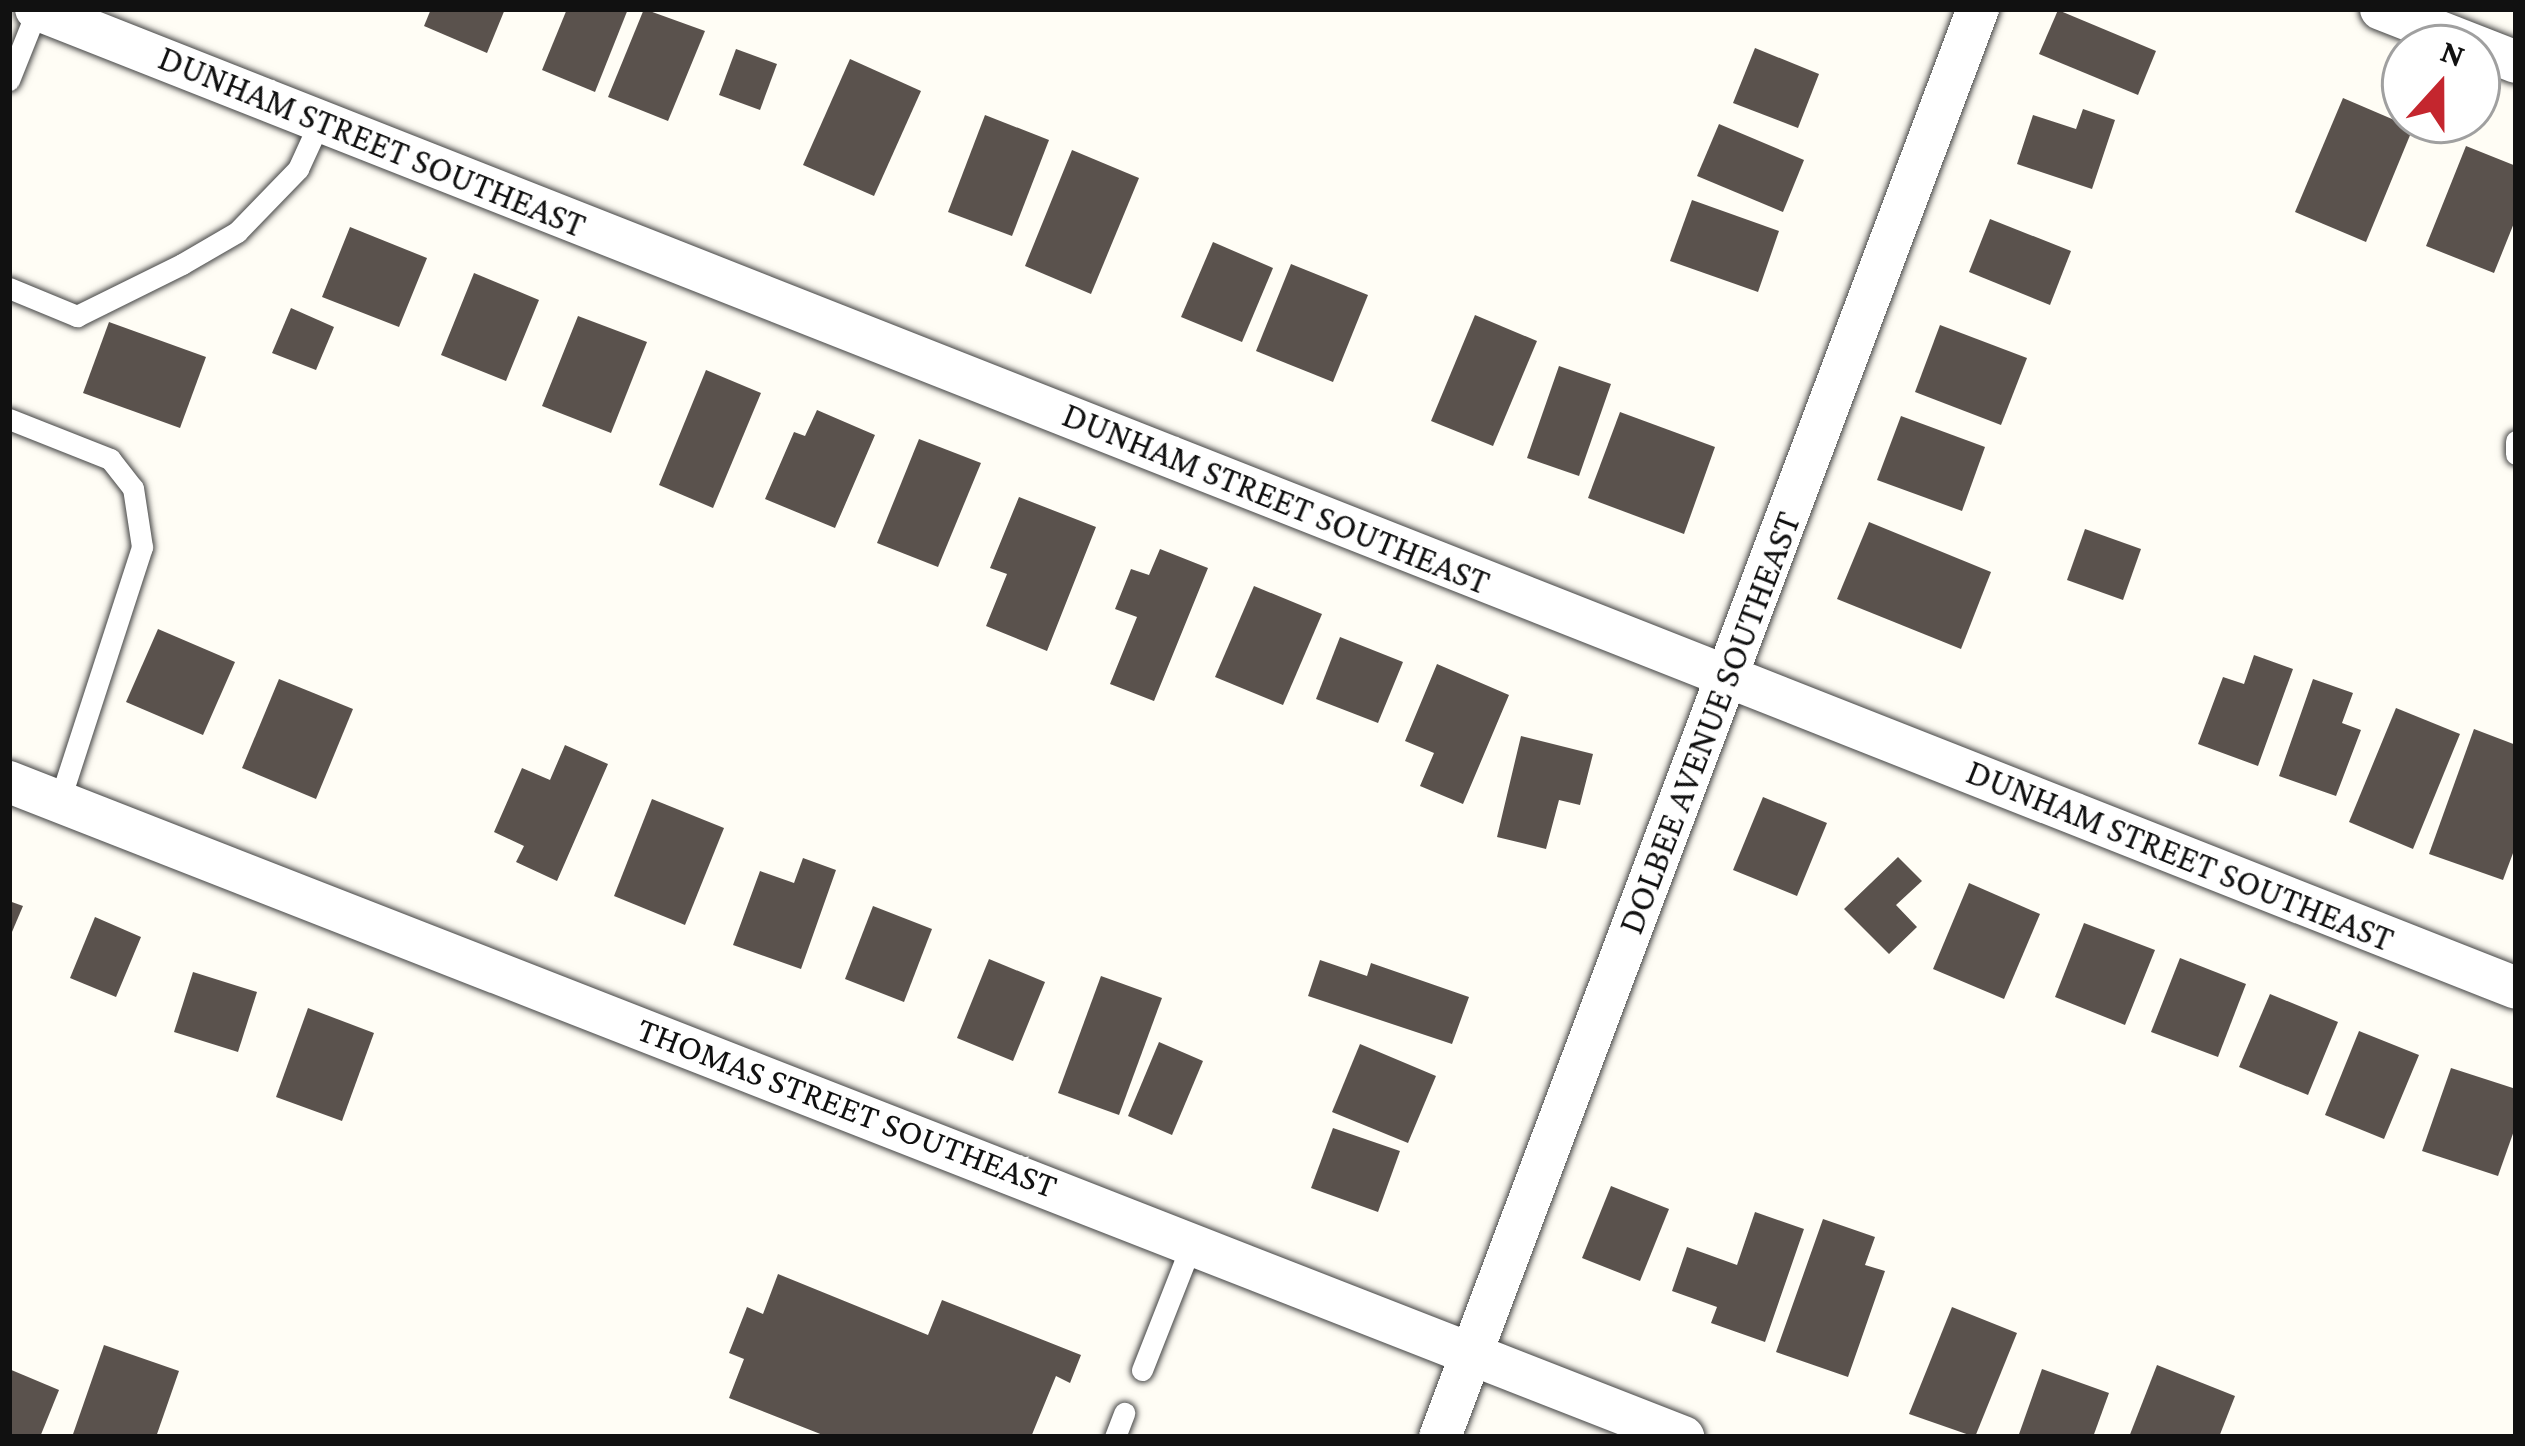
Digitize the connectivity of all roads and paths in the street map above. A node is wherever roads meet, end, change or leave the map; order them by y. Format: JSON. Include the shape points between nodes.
{"nodes":[{"id":1,"x":37,"y":9,"type":"edge"},
{"id":2,"x":1978,"y":9,"type":"edge"},
{"id":3,"x":2381,"y":9,"type":"edge"},
{"id":4,"x":2516,"y":62,"type":"edge"},
{"id":5,"x":9,"y":80,"type":"edge"},
{"id":6,"x":320,"y":121,"type":"junction"},
{"id":7,"x":9,"y":288,"type":"edge"},
{"id":8,"x":9,"y":419,"type":"edge"},
{"id":9,"x":2516,"y":441,"type":"edge"},
{"id":10,"x":2516,"y":454,"type":"edge"},
{"id":11,"x":1728,"y":678,"type":"junction"},
{"id":12,"x":9,"y":782,"type":"edge"},
{"id":13,"x":59,"y":802,"type":"junction"},
{"id":14,"x":2516,"y":988,"type":"edge"},
{"id":15,"x":1192,"y":1243,"type":"junction"},
{"id":16,"x":1473,"y":1353,"type":"junction"},
{"id":17,"x":1142,"y":1370,"type":"dead end"},
{"id":18,"x":1124,"y":1413,"type":"dead end"},
{"id":19,"x":1115,"y":1437,"type":"edge"},
{"id":20,"x":1441,"y":1437,"type":"edge"},
{"id":21,"x":1683,"y":1437,"type":"edge"}],
"edges":[{"from":1,"to":5,"type":"lane"},
{"from":1,"to":6,"type":"street","name":"DUNHAM STREET SOUTHEAST"},
{"from":2,"to":11,"type":"street","name":"DOLBEE AVENUE SOUTHEAST"},
{"from":3,"to":4,"type":"street"},
{"from":6,"to":7,"type":"lane","via":[[298,170],[237,232],[182,264],[77,316]]},
{"from":6,"to":11,"type":"street","name":"DUNHAM STREET SOUTHEAST"},
{"from":8,"to":13,"type":"lane","via":[[110,459],[133,488],[142,547]]},
{"from":9,"to":10,"type":"lane"},
{"from":11,"to":14,"type":"street","name":"DUNHAM STREET SOUTHEAST"},
{"from":11,"to":16,"type":"street","name":"DOLBEE AVENUE SOUTHEAST"},
{"from":12,"to":13,"type":"street","name":"THOMAS STREET SOUTHEAST"},
{"from":13,"to":15,"type":"street","name":"THOMAS STREET SOUTHEAST"},
{"from":15,"to":16,"type":"street","name":"THOMAS STREET SOUTHEAST"},
{"from":15,"to":17,"type":"lane"},
{"from":16,"to":20,"type":"street","name":"DOLBEE AVENUE SOUTHEAST"},
{"from":16,"to":21,"type":"street","name":"THOMAS STREET SOUTHEAST"},
{"from":18,"to":19,"type":"lane"}]}
